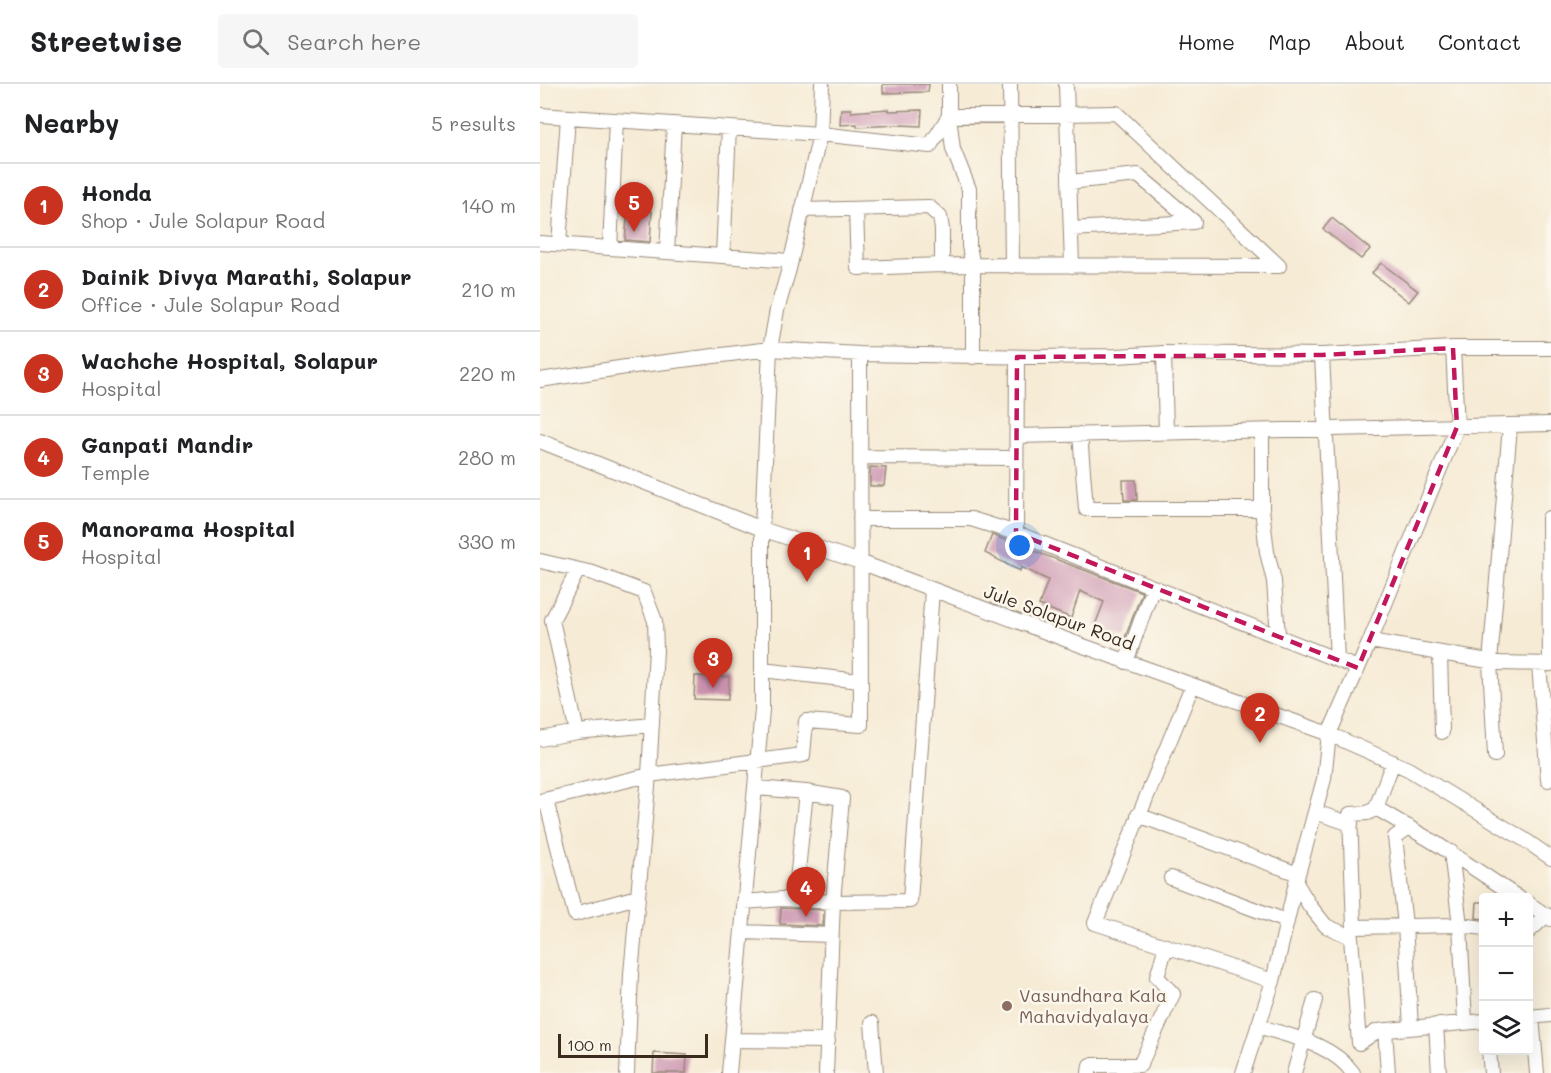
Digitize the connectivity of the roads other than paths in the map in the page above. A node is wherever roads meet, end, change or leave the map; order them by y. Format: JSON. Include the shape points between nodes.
{"nodes":[{"id":1,"x":822,"y":84,"type":"edge"},
{"id":2,"x":949,"y":84,"type":"edge"},
{"id":3,"x":1010,"y":84,"type":"edge"},
{"id":4,"x":1066,"y":84,"type":"edge"},
{"id":5,"x":1068,"y":114,"type":"junction"},
{"id":6,"x":540,"y":115,"type":"edge"},
{"id":7,"x":1009,"y":115,"type":"junction"},
{"id":8,"x":949,"y":116,"type":"junction"},
{"id":9,"x":568,"y":117,"type":"junction"},
{"id":10,"x":616,"y":120,"type":"junction"},
{"id":11,"x":674,"y":124,"type":"junction"},
{"id":12,"x":729,"y":128,"type":"junction"},
{"id":13,"x":820,"y":134,"type":"junction"},
{"id":14,"x":1070,"y":182,"type":"junction"},
{"id":15,"x":856,"y":209,"type":"junction"},
{"id":16,"x":802,"y":210,"type":"junction"},
{"id":17,"x":1071,"y":229,"type":"junction"},
{"id":18,"x":540,"y":243,"type":"edge"},
{"id":19,"x":559,"y":244,"type":"junction"},
{"id":20,"x":610,"y":248,"type":"junction"},
{"id":21,"x":667,"y":252,"type":"junction"},
{"id":22,"x":723,"y":256,"type":"junction"},
{"id":23,"x":791,"y":261,"type":"junction"},
{"id":24,"x":942,"y":265,"type":"junction"},
{"id":25,"x":973,"y":266,"type":"junction"},
{"id":26,"x":1012,"y":266,"type":"junction"},
{"id":27,"x":1072,"y":266,"type":"junction"},
{"id":28,"x":1453,"y":348,"type":"junction"},
{"id":29,"x":1551,"y":348,"type":"edge"},
{"id":30,"x":770,"y":349,"type":"junction"},
{"id":31,"x":1164,"y":353,"type":"junction"},
{"id":32,"x":860,"y":354,"type":"junction"},
{"id":33,"x":1322,"y":355,"type":"junction"},
{"id":34,"x":973,"y":357,"type":"junction"},
{"id":35,"x":1017,"y":357,"type":"junction"},
{"id":36,"x":540,"y":380,"type":"edge"},
{"id":37,"x":1551,"y":424,"type":"edge"},
{"id":38,"x":1510,"y":426,"type":"junction"},
{"id":39,"x":1457,"y":427,"type":"junction"},
{"id":40,"x":1326,"y":430,"type":"junction"},
{"id":41,"x":1262,"y":431,"type":"junction"},
{"id":42,"x":1166,"y":433,"type":"junction"},
{"id":43,"x":1080,"y":434,"type":"junction"},
{"id":44,"x":1017,"y":436,"type":"junction"},
{"id":45,"x":540,"y":441,"type":"edge"},
{"id":46,"x":861,"y":457,"type":"junction"},
{"id":47,"x":1016,"y":458,"type":"junction"},
{"id":48,"x":1262,"y":509,"type":"junction"},
{"id":49,"x":1549,"y":518,"type":"dead end"},
{"id":50,"x":860,"y":519,"type":"junction"},
{"id":51,"x":762,"y":529,"type":"junction"},
{"id":52,"x":1016,"y":533,"type":"junction"},
{"id":53,"x":540,"y":561,"type":"edge"},
{"id":54,"x":860,"y":562,"type":"junction"},
{"id":55,"x":578,"y":570,"type":"junction"},
{"id":56,"x":1153,"y":587,"type":"junction"},
{"id":57,"x":932,"y":590,"type":"junction"},
{"id":58,"x":546,"y":621,"type":"edge"},
{"id":59,"x":1278,"y":636,"type":"junction"},
{"id":60,"x":1370,"y":641,"type":"junction"},
{"id":61,"x":1440,"y":653,"type":"junction"},
{"id":62,"x":1337,"y":659,"type":"junction"},
{"id":63,"x":1126,"y":662,"type":"junction"},
{"id":64,"x":1490,"y":662,"type":"junction"},
{"id":65,"x":1546,"y":664,"type":"edge"},
{"id":66,"x":1358,"y":668,"type":"junction"},
{"id":67,"x":762,"y":670,"type":"junction"},
{"id":68,"x":860,"y":681,"type":"junction"},
{"id":69,"x":1192,"y":686,"type":"junction"},
{"id":70,"x":652,"y":724,"type":"junction"},
{"id":71,"x":577,"y":732,"type":"junction"},
{"id":72,"x":1442,"y":732,"type":"dead end"},
{"id":73,"x":1329,"y":734,"type":"junction"},
{"id":74,"x":540,"y":739,"type":"edge"},
{"id":75,"x":1495,"y":754,"type":"dead end"},
{"id":76,"x":758,"y":759,"type":"junction"},
{"id":77,"x":1394,"y":762,"type":"junction"},
{"id":78,"x":649,"y":775,"type":"junction"},
{"id":79,"x":1548,"y":780,"type":"dead end"},
{"id":80,"x":756,"y":788,"type":"junction"},
{"id":81,"x":806,"y":792,"type":"junction"},
{"id":82,"x":543,"y":800,"type":"edge"},
{"id":83,"x":1376,"y":808,"type":"junction"},
{"id":84,"x":1315,"y":813,"type":"junction"},
{"id":85,"x":1138,"y":815,"type":"junction"},
{"id":86,"x":1351,"y":825,"type":"junction"},
{"id":87,"x":1409,"y":828,"type":"junction"},
{"id":88,"x":1450,"y":852,"type":"junction"},
{"id":89,"x":1551,"y":858,"type":"edge"},
{"id":90,"x":1171,"y":879,"type":"dead end"},
{"id":91,"x":1297,"y":879,"type":"junction"},
{"id":92,"x":1513,"y":893,"type":"edge"},
{"id":93,"x":637,"y":897,"type":"junction"},
{"id":94,"x":795,"y":900,"type":"junction"},
{"id":95,"x":744,"y":902,"type":"junction"},
{"id":96,"x":832,"y":902,"type":"junction"},
{"id":97,"x":1533,"y":906,"type":"edge"},
{"id":98,"x":1549,"y":917,"type":"edge"},
{"id":99,"x":1286,"y":921,"type":"junction"},
{"id":100,"x":1533,"y":921,"type":"edge"},
{"id":101,"x":1405,"y":925,"type":"junction"},
{"id":102,"x":1460,"y":925,"type":"junction"},
{"id":103,"x":1479,"y":927,"type":"edge"},
{"id":104,"x":1533,"y":928,"type":"edge"},
{"id":105,"x":742,"y":932,"type":"junction"},
{"id":106,"x":831,"y":935,"type":"junction"},
{"id":107,"x":1166,"y":946,"type":"junction"},
{"id":108,"x":1273,"y":981,"type":"junction"},
{"id":109,"x":1315,"y":1000,"type":"dead end"},
{"id":110,"x":1551,"y":1015,"type":"edge"},
{"id":111,"x":1533,"y":1017,"type":"edge"},
{"id":112,"x":1479,"y":1021,"type":"edge"},
{"id":113,"x":1465,"y":1022,"type":"junction"},
{"id":114,"x":872,"y":1023,"type":"dead end"},
{"id":115,"x":1436,"y":1025,"type":"junction"},
{"id":116,"x":1258,"y":1026,"type":"junction"},
{"id":117,"x":1411,"y":1027,"type":"junction"},
{"id":118,"x":1385,"y":1030,"type":"junction"},
{"id":119,"x":732,"y":1040,"type":"junction"},
{"id":120,"x":1303,"y":1040,"type":"junction"},
{"id":121,"x":828,"y":1041,"type":"junction"},
{"id":122,"x":1533,"y":1041,"type":"edge"},
{"id":123,"x":1489,"y":1055,"type":"edge"},
{"id":124,"x":627,"y":1073,"type":"edge"},
{"id":125,"x":729,"y":1073,"type":"edge"},
{"id":126,"x":826,"y":1073,"type":"edge"},
{"id":127,"x":876,"y":1073,"type":"edge"},
{"id":128,"x":1089,"y":1073,"type":"edge"},
{"id":129,"x":1243,"y":1073,"type":"edge"},
{"id":130,"x":1294,"y":1073,"type":"edge"},
{"id":131,"x":1353,"y":1073,"type":"edge"},
{"id":132,"x":1388,"y":1073,"type":"edge"},
{"id":133,"x":1438,"y":1073,"type":"edge"},
{"id":134,"x":1491,"y":1073,"type":"edge"},
{"id":135,"x":1537,"y":1073,"type":"edge"}],
"edges":[{"from":1,"to":13,"type":"street"},
{"from":2,"to":8,"type":"street"},
{"from":3,"to":7,"type":"street"},
{"from":4,"to":5,"type":"street"},
{"from":5,"to":7,"type":"street"},
{"from":5,"to":14,"type":"street"},
{"from":5,"to":27,"type":"street","via":[[1116,113],[1279,266]]},
{"from":6,"to":9,"type":"street"},
{"from":7,"to":8,"type":"street"},
{"from":7,"to":26,"type":"street"},
{"from":8,"to":13,"type":"street","via":[[930,146]]},
{"from":8,"to":25,"type":"street","via":[[953,149],[969,189]]},
{"from":9,"to":10,"type":"street"},
{"from":9,"to":19,"type":"street"},
{"from":10,"to":11,"type":"street"},
{"from":10,"to":20,"type":"street"},
{"from":11,"to":12,"type":"street"},
{"from":11,"to":21,"type":"street"},
{"from":12,"to":13,"type":"street"},
{"from":12,"to":22,"type":"street"},
{"from":13,"to":16,"type":"street"},
{"from":14,"to":17,"type":"street"},
{"from":14,"to":17,"type":"street","via":[[1138,175],[1194,222]]},
{"from":15,"to":16,"type":"street"},
{"from":15,"to":24,"type":"street","via":[[929,207],[940,217]]},
{"from":15,"to":24,"type":"street","via":[[858,268]]},
{"from":16,"to":23,"type":"street"},
{"from":17,"to":27,"type":"street"},
{"from":18,"to":19,"type":"street"},
{"from":19,"to":20,"type":"street"},
{"from":20,"to":21,"type":"street"},
{"from":21,"to":22,"type":"street"},
{"from":22,"to":23,"type":"street"},
{"from":23,"to":30,"type":"street"},
{"from":24,"to":25,"type":"street"},
{"from":25,"to":26,"type":"street"},
{"from":25,"to":34,"type":"street"},
{"from":26,"to":27,"type":"street"},
{"from":28,"to":29,"type":"street"},
{"from":28,"to":33,"type":"street"},
{"from":28,"to":39,"type":"street"},
{"from":30,"to":32,"type":"street"},
{"from":30,"to":36,"type":"street"},
{"from":30,"to":51,"type":"street"},
{"from":31,"to":33,"type":"street"},
{"from":31,"to":35,"type":"street"},
{"from":31,"to":42,"type":"street"},
{"from":32,"to":34,"type":"street"},
{"from":32,"to":46,"type":"street"},
{"from":33,"to":40,"type":"street"},
{"from":34,"to":35,"type":"street"},
{"from":35,"to":44,"type":"street"},
{"from":37,"to":38,"type":"street"},
{"from":38,"to":39,"type":"street"},
{"from":38,"to":64,"type":"street"},
{"from":39,"to":40,"type":"street"},
{"from":39,"to":60,"type":"street"},
{"from":40,"to":41,"type":"street"},
{"from":40,"to":62,"type":"street"},
{"from":41,"to":42,"type":"street"},
{"from":41,"to":48,"type":"street"},
{"from":42,"to":43,"type":"street"},
{"from":43,"to":44,"type":"street"},
{"from":43,"to":48,"type":"street","via":[[1086,509]]},
{"from":44,"to":47,"type":"street"},
{"from":45,"to":51,"type":"street","name":"Jule Solapur Road"},
{"from":46,"to":47,"type":"street"},
{"from":46,"to":50,"type":"street"},
{"from":47,"to":52,"type":"street"},
{"from":48,"to":59,"type":"street","via":[[1274,580]]},
{"from":49,"to":65,"type":"street"},
{"from":50,"to":52,"type":"street","via":[[971,519]]},
{"from":50,"to":54,"type":"street"},
{"from":51,"to":54,"type":"street","name":"Jule Solapur Road"},
{"from":51,"to":67,"type":"street"},
{"from":52,"to":56,"type":"street"},
{"from":53,"to":55,"type":"street"},
{"from":54,"to":57,"type":"street","name":"Jule Solapur Road"},
{"from":54,"to":68,"type":"street"},
{"from":55,"to":58,"type":"street"},
{"from":55,"to":70,"type":"street","via":[[644,592],[655,621]]},
{"from":56,"to":59,"type":"street"},
{"from":56,"to":63,"type":"street"},
{"from":57,"to":63,"type":"street","name":"Jule Solapur Road"},
{"from":57,"to":96,"type":"street","via":[[910,901]]},
{"from":58,"to":71,"type":"street"},
{"from":59,"to":62,"type":"street"},
{"from":60,"to":61,"type":"street"},
{"from":60,"to":66,"type":"street"},
{"from":61,"to":64,"type":"street"},
{"from":61,"to":72,"type":"street"},
{"from":62,"to":66,"type":"street"},
{"from":63,"to":69,"type":"street","name":"Jule Solapur Road"},
{"from":64,"to":65,"type":"street"},
{"from":64,"to":75,"type":"street"},
{"from":65,"to":79,"type":"street"},
{"from":66,"to":73,"type":"street"},
{"from":67,"to":68,"type":"street"},
{"from":67,"to":76,"type":"street"},
{"from":68,"to":76,"type":"street","via":[[861,725],[806,721],[803,755]]},
{"from":69,"to":73,"type":"street","name":"Jule Solapur Road"},
{"from":69,"to":85,"type":"street"},
{"from":70,"to":71,"type":"street"},
{"from":70,"to":78,"type":"street"},
{"from":71,"to":74,"type":"street"},
{"from":73,"to":77,"type":"street","name":"Jule Solapur Road"},
{"from":73,"to":84,"type":"street"},
{"from":76,"to":78,"type":"street"},
{"from":76,"to":80,"type":"street"},
{"from":77,"to":83,"type":"street"},
{"from":77,"to":89,"type":"street","name":"Jule Solapur Road"},
{"from":78,"to":82,"type":"street"},
{"from":78,"to":93,"type":"street"},
{"from":80,"to":81,"type":"street"},
{"from":80,"to":95,"type":"street"},
{"from":81,"to":94,"type":"street"},
{"from":81,"to":96,"type":"street","via":[[842,798]]},
{"from":82,"to":93,"type":"street","via":[[575,915]]},
{"from":83,"to":86,"type":"street","via":[[1368,813],[1350,814]]},
{"from":83,"to":87,"type":"street"},
{"from":84,"to":86,"type":"street"},
{"from":84,"to":91,"type":"street"},
{"from":85,"to":91,"type":"street"},
{"from":85,"to":107,"type":"street","via":[[1095,923]]},
{"from":86,"to":101,"type":"street","via":[[1354,927]]},
{"from":87,"to":88,"type":"street"},
{"from":87,"to":101,"type":"street","via":[[1395,837]]},
{"from":88,"to":92,"type":"street"},
{"from":88,"to":102,"type":"street"},
{"from":90,"to":99,"type":"street"},
{"from":91,"to":99,"type":"street"},
{"from":91,"to":118,"type":"street","via":[[1310,906],[1326,926],[1352,938],[1359,1043]]},
{"from":93,"to":124,"type":"street"},
{"from":94,"to":95,"type":"street"},
{"from":94,"to":96,"type":"street"},
{"from":95,"to":105,"type":"street"},
{"from":96,"to":106,"type":"street"},
{"from":97,"to":98,"type":"street"},
{"from":98,"to":100,"type":"street"},
{"from":98,"to":104,"type":"street"},
{"from":99,"to":108,"type":"street"},
{"from":101,"to":102,"type":"street"},
{"from":101,"to":117,"type":"street"},
{"from":102,"to":103,"type":"street"},
{"from":102,"to":113,"type":"street"},
{"from":105,"to":106,"type":"street"},
{"from":105,"to":119,"type":"street"},
{"from":106,"to":121,"type":"street"},
{"from":107,"to":108,"type":"street"},
{"from":107,"to":128,"type":"street","via":[[1157,977],[1173,994],[1140,1065],[1090,1065]]},
{"from":108,"to":116,"type":"street"},
{"from":109,"to":120,"type":"street"},
{"from":110,"to":111,"type":"street"},
{"from":112,"to":113,"type":"street"},
{"from":113,"to":115,"type":"street"},
{"from":114,"to":127,"type":"street"},
{"from":115,"to":117,"type":"street"},
{"from":115,"to":133,"type":"street"},
{"from":116,"to":120,"type":"street"},
{"from":116,"to":129,"type":"street"},
{"from":117,"to":118,"type":"street"},
{"from":118,"to":132,"type":"street"},
{"from":119,"to":121,"type":"street"},
{"from":119,"to":125,"type":"street"},
{"from":120,"to":130,"type":"street"},
{"from":120,"to":131,"type":"street","via":[[1321,1046]]},
{"from":121,"to":126,"type":"street"},
{"from":122,"to":135,"type":"street"},
{"from":123,"to":134,"type":"street"}]}
